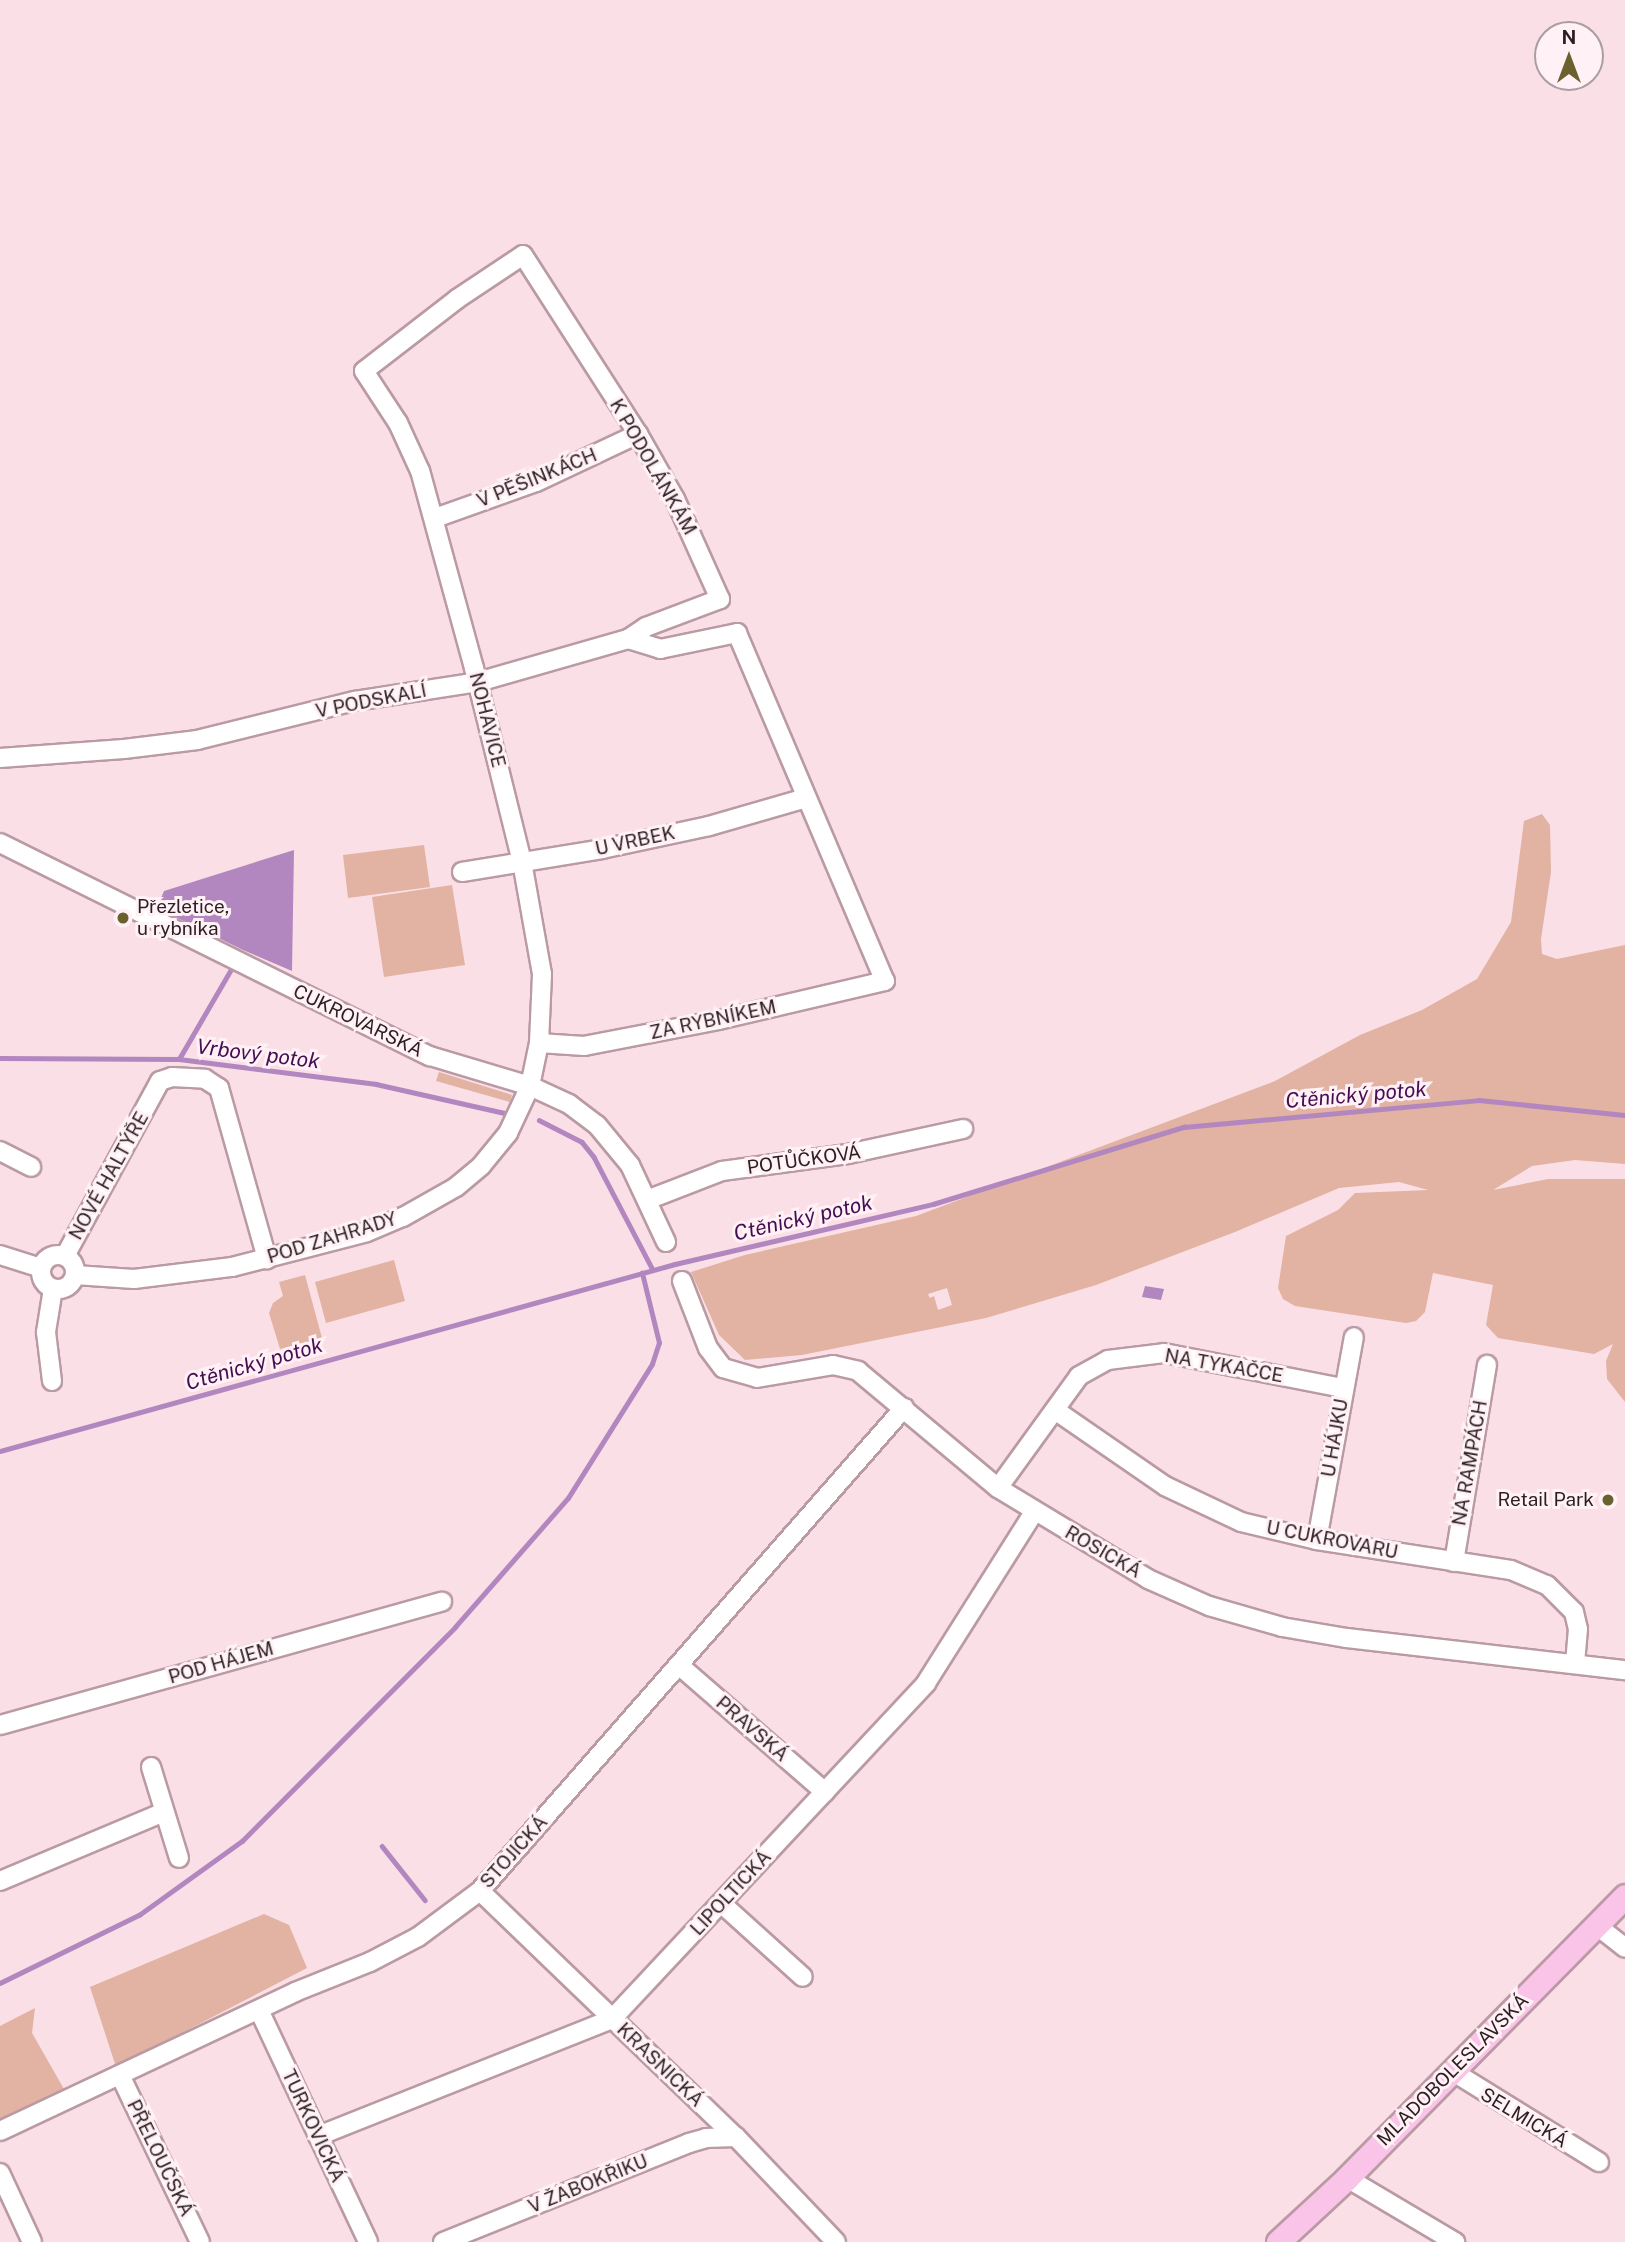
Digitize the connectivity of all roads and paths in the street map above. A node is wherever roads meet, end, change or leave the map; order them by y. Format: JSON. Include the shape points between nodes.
{"nodes":[{"id":1,"x":523,"y":255,"type":"joint"},
{"id":2,"x":638,"y":434,"type":"junction"},
{"id":3,"x":435,"y":518,"type":"junction"},
{"id":4,"x":628,"y":639,"type":"junction"},
{"id":5,"x":478,"y":682,"type":"junction"},
{"id":6,"x":0,"y":758,"type":"edge"},
{"id":7,"x":806,"y":798,"type":"junction"},
{"id":8,"x":0,"y":843,"type":"edge"},
{"id":9,"x":522,"y":862,"type":"junction"},
{"id":10,"x":463,"y":872,"type":"dead end"},
{"id":11,"x":539,"y":1043,"type":"junction"},
{"id":12,"x":530,"y":1086,"type":"junction"},
{"id":13,"x":964,"y":1129,"type":"dead end"},
{"id":14,"x":0,"y":1151,"type":"edge"},
{"id":15,"x":31,"y":1167,"type":"dead end"},
{"id":16,"x":647,"y":1200,"type":"junction"},
{"id":17,"x":666,"y":1242,"type":"dead end"},
{"id":18,"x":0,"y":1255,"type":"edge"},
{"id":19,"x":65,"y":1256,"type":"junction"},
{"id":20,"x":267,"y":1259,"type":"junction"},
{"id":21,"x":41,"y":1268,"type":"junction"},
{"id":22,"x":75,"y":1275,"type":"junction"},
{"id":23,"x":682,"y":1281,"type":"dead end"},
{"id":24,"x":53,"y":1289,"type":"junction"},
{"id":25,"x":1354,"y":1337,"type":"dead end"},
{"id":26,"x":1487,"y":1365,"type":"dead end"},
{"id":27,"x":52,"y":1381,"type":"dead end"},
{"id":28,"x":1343,"y":1388,"type":"junction"},
{"id":29,"x":904,"y":1408,"type":"junction"},
{"id":30,"x":1055,"y":1410,"type":"junction"},
{"id":31,"x":999,"y":1488,"type":"junction"},
{"id":32,"x":1034,"y":1512,"type":"junction"},
{"id":33,"x":1317,"y":1540,"type":"junction"},
{"id":34,"x":1454,"y":1562,"type":"junction"},
{"id":35,"x":442,"y":1602,"type":"dead end"},
{"id":36,"x":1575,"y":1662,"type":"junction"},
{"id":37,"x":680,"y":1666,"type":"junction"},
{"id":38,"x":1625,"y":1670,"type":"edge"},
{"id":39,"x":0,"y":1725,"type":"edge"},
{"id":40,"x":151,"y":1767,"type":"dead end"},
{"id":41,"x":825,"y":1792,"type":"junction"},
{"id":42,"x":164,"y":1812,"type":"junction"},
{"id":43,"x":179,"y":1858,"type":"dead end"},
{"id":44,"x":0,"y":1881,"type":"edge"},
{"id":45,"x":480,"y":1891,"type":"junction"},
{"id":46,"x":1625,"y":1896,"type":"edge"},
{"id":47,"x":721,"y":1903,"type":"junction"},
{"id":48,"x":1596,"y":1925,"type":"junction"},
{"id":49,"x":1625,"y":1948,"type":"edge"},
{"id":50,"x":803,"y":1977,"type":"dead end"},
{"id":51,"x":259,"y":2010,"type":"junction"},
{"id":52,"x":612,"y":2019,"type":"junction"},
{"id":53,"x":1452,"y":2071,"type":"junction"},
{"id":54,"x":120,"y":2075,"type":"junction"},
{"id":55,"x":0,"y":2131,"type":"edge"},
{"id":56,"x":318,"y":2136,"type":"junction"},
{"id":57,"x":736,"y":2137,"type":"junction"},
{"id":58,"x":1598,"y":2162,"type":"dead end"},
{"id":59,"x":0,"y":2172,"type":"edge"},
{"id":60,"x":1346,"y":2178,"type":"junction"},
{"id":61,"x":32,"y":2242,"type":"edge"},
{"id":62,"x":200,"y":2242,"type":"edge"},
{"id":63,"x":368,"y":2242,"type":"edge"},
{"id":64,"x":443,"y":2242,"type":"edge"},
{"id":65,"x":836,"y":2242,"type":"edge"},
{"id":66,"x":1278,"y":2242,"type":"edge"},
{"id":67,"x":1455,"y":2242,"type":"edge"}],
"edges":[{"from":1,"to":2,"type":"street","name":"K PODOLÁNKÁM"},
{"from":1,"to":3,"type":"street","name":"NOHAVICE","via":[[364,371],[398,423]]},
{"from":2,"to":3,"type":"street","name":"V PĚŠINKÁCH","via":[[536,482]]},
{"from":2,"to":4,"type":"street","name":"K PODOLÁNKÁM","via":[[699,548],[720,599]]},
{"from":3,"to":5,"type":"street","name":"NOHAVICE"},
{"from":4,"to":5,"type":"street","name":"V PODSKALÍ"},
{"from":4,"to":7,"type":"street","via":[[660,649],[737,633]]},
{"from":5,"to":6,"type":"street","name":"V PODSKALÍ","via":[[355,701],[197,740]]},
{"from":5,"to":9,"type":"street","name":"NOHAVICE"},
{"from":7,"to":9,"type":"street","name":"U VRBEK","via":[[709,826]]},
{"from":7,"to":11,"type":"street","name":"ZA RYBNÍKEM","via":[[885,981],[584,1046]]},
{"from":8,"to":12,"type":"street","name":"CUKROVARSKÁ","via":[[418,1051]]},
{"from":9,"to":10,"type":"street","name":"U VRBEK"},
{"from":9,"to":11,"type":"street","name":"NOHAVICE","via":[[542,974]]},
{"from":11,"to":12,"type":"street","name":"NOHAVICE"},
{"from":12,"to":16,"type":"street","name":"CUKROVARSKÁ","via":[[569,1104],[597,1125],[630,1165]]},
{"from":12,"to":20,"type":"street","name":"POD ZAHRADY","via":[[497,1148],[456,1187],[367,1232]]},
{"from":13,"to":16,"type":"street","name":"POTŮČKOVÁ","via":[[848,1154],[722,1171]]},
{"from":14,"to":15,"type":"street"},
{"from":16,"to":17,"type":"street","name":"CUKROVARSKÁ"},
{"from":18,"to":21,"type":"street"},
{"from":19,"to":20,"type":"street","name":"NOVÉ HALTÝŘE","via":[[160,1081],[167,1077],[205,1079],[219,1087]]},
{"from":19,"to":21,"type":"street","via":[[50,1256]]},
{"from":19,"to":22,"type":"street"},
{"from":20,"to":22,"type":"street","name":"POD ZAHRADY","via":[[150,1278]]},
{"from":21,"to":24,"type":"street","via":[[44,1283]]},
{"from":22,"to":24,"type":"street","via":[[67,1287]]},
{"from":23,"to":29,"type":"street","name":"ROSICKÁ","via":[[712,1356],[732,1373],[757,1378],[833,1365],[846,1367],[858,1371]]},
{"from":24,"to":27,"type":"street","via":[[46,1332]]},
{"from":25,"to":28,"type":"street","name":"U HÁJKU"},
{"from":26,"to":34,"type":"street","name":"NA RAMPÁCH"},
{"from":28,"to":30,"type":"street","name":"NA TYKAČCE","via":[[1164,1353],[1095,1366],[1079,1376]]},
{"from":28,"to":33,"type":"street","name":"U HÁJKU"},
{"from":29,"to":31,"type":"street","name":"ROSICKÁ"},
{"from":29,"to":37,"type":"street","name":"STOJICKÁ"},
{"from":30,"to":31,"type":"street","name":"NA TYKAČCE"},
{"from":30,"to":33,"type":"street","name":"U CUKROVARU","via":[[1165,1486],[1241,1522]]},
{"from":31,"to":32,"type":"street","name":"ROSICKÁ"},
{"from":32,"to":36,"type":"street","name":"ROSICKÁ","via":[[1148,1578],[1209,1606],[1282,1627]]},
{"from":32,"to":41,"type":"street","name":"LIPOLTICKÁ","via":[[926,1683]]},
{"from":33,"to":34,"type":"street","name":"U CUKROVARU"},
{"from":34,"to":36,"type":"street","name":"U CUKROVARU","via":[[1511,1570],[1547,1585],[1574,1612],[1578,1629]]},
{"from":35,"to":39,"type":"street","name":"POD HÁJEM"},
{"from":36,"to":38,"type":"street","name":"ROSICKÁ"},
{"from":37,"to":41,"type":"street","name":"PRAVSKÁ"},
{"from":37,"to":45,"type":"street","name":"STOJICKÁ"},
{"from":40,"to":42,"type":"street"},
{"from":41,"to":47,"type":"street","name":"LIPOLTICKÁ"},
{"from":42,"to":43,"type":"street"},
{"from":42,"to":44,"type":"street"},
{"from":45,"to":51,"type":"street","name":"STOJICKÁ","via":[[418,1937]]},
{"from":45,"to":52,"type":"street","name":"KRASNICKÁ"},
{"from":46,"to":48,"type":"main road","name":"MLADOBOLESLAVSKÁ"},
{"from":47,"to":50,"type":"street"},
{"from":47,"to":52,"type":"street","name":"LIPOLTICKÁ"},
{"from":48,"to":49,"type":"street"},
{"from":48,"to":53,"type":"main road","name":"MLADOBOLESLAVSKÁ"},
{"from":51,"to":54,"type":"street","name":"STOJICKÁ"},
{"from":51,"to":56,"type":"street","name":"TURKOVICKÁ"},
{"from":52,"to":56,"type":"street","name":"LIPOLTICKÁ"},
{"from":52,"to":57,"type":"street","name":"KRASNICKÁ"},
{"from":53,"to":58,"type":"street","name":"SELMICKÁ"},
{"from":53,"to":60,"type":"main road","name":"MLADOBOLESLAVSKÁ"},
{"from":54,"to":55,"type":"street","name":"STOJICKÁ"},
{"from":54,"to":62,"type":"street","name":"PŘELOUČSKÁ"},
{"from":56,"to":63,"type":"street","name":"TURKOVICKÁ"},
{"from":57,"to":64,"type":"street","name":"V ŽABOKŘIKU","via":[[688,2143]]},
{"from":57,"to":65,"type":"street","name":"KRASNICKÁ"},
{"from":59,"to":61,"type":"street"},
{"from":60,"to":66,"type":"main road","name":"MLADOBOLESLAVSKÁ"},
{"from":60,"to":67,"type":"street"}]}
